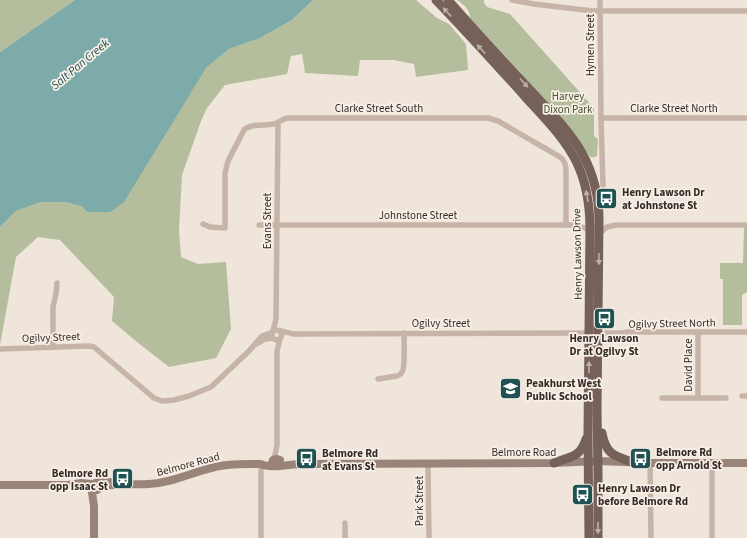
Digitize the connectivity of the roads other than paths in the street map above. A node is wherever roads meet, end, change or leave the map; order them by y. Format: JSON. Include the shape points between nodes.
{"nodes":[{"id":1,"x":436,"y":0,"type":"edge"},
{"id":2,"x":448,"y":0,"type":"edge"},
{"id":3,"x":512,"y":0,"type":"edge"},
{"id":4,"x":600,"y":0,"type":"edge"},
{"id":5,"x":600,"y":11,"type":"junction"},
{"id":6,"x":747,"y":11,"type":"edge"},
{"id":7,"x":463,"y":23,"type":"junction"},
{"id":8,"x":474,"y":35,"type":"junction"},
{"id":9,"x":601,"y":118,"type":"junction"},
{"id":10,"x":747,"y":118,"type":"edge"},
{"id":11,"x":278,"y":123,"type":"junction"},
{"id":12,"x":603,"y":185,"type":"dead end"},
{"id":13,"x":590,"y":217,"type":"junction"},
{"id":14,"x":203,"y":224,"type":"dead end"},
{"id":15,"x":259,"y":225,"type":"dead end"},
{"id":16,"x":277,"y":225,"type":"junction"},
{"id":17,"x":566,"y":225,"type":"junction"},
{"id":18,"x":577,"y":225,"type":"junction"},
{"id":19,"x":747,"y":225,"type":"edge"},
{"id":20,"x":590,"y":230,"type":"junction"},
{"id":21,"x":599,"y":234,"type":"junction"},
{"id":22,"x":57,"y":283,"type":"dead end"},
{"id":23,"x":698,"y":332,"type":"junction"},
{"id":24,"x":747,"y":332,"type":"edge"},
{"id":25,"x":404,"y":333,"type":"junction"},
{"id":26,"x":589,"y":333,"type":"junction"},
{"id":27,"x":278,"y":334,"type":"junction"},
{"id":28,"x":273,"y":339,"type":"junction"},
{"id":29,"x":598,"y":339,"type":"junction"},
{"id":30,"x":256,"y":344,"type":"junction"},
{"id":31,"x":53,"y":347,"type":"junction"},
{"id":32,"x":0,"y":349,"type":"edge"},
{"id":33,"x":277,"y":351,"type":"junction"},
{"id":34,"x":378,"y":379,"type":"dead end"},
{"id":35,"x":662,"y":398,"type":"dead end"},
{"id":36,"x":698,"y":398,"type":"junction"},
{"id":37,"x":726,"y":398,"type":"dead end"},
{"id":38,"x":597,"y":410,"type":"junction"},
{"id":39,"x":588,"y":434,"type":"junction"},
{"id":40,"x":277,"y":462,"type":"junction"},
{"id":41,"x":588,"y":462,"type":"junction"},
{"id":42,"x":598,"y":462,"type":"junction"},
{"id":43,"x":428,"y":463,"type":"junction"},
{"id":44,"x":554,"y":463,"type":"junction"},
{"id":45,"x":635,"y":463,"type":"junction"},
{"id":46,"x":650,"y":463,"type":"junction"},
{"id":47,"x":712,"y":463,"type":"junction"},
{"id":48,"x":747,"y":463,"type":"edge"},
{"id":49,"x":261,"y":464,"type":"junction"},
{"id":50,"x":0,"y":486,"type":"edge"},
{"id":51,"x":94,"y":487,"type":"junction"},
{"id":52,"x":345,"y":523,"type":"dead end"},
{"id":53,"x":94,"y":538,"type":"edge"},
{"id":54,"x":262,"y":538,"type":"edge"},
{"id":55,"x":345,"y":538,"type":"edge"},
{"id":56,"x":429,"y":538,"type":"edge"},
{"id":57,"x":589,"y":538,"type":"edge"},
{"id":58,"x":598,"y":538,"type":"edge"},
{"id":59,"x":651,"y":538,"type":"edge"},
{"id":60,"x":712,"y":538,"type":"edge"}],
"edges":[{"from":7,"to":1,"type":"main road","name":"Henry Lawson Drive","one_way":true},
{"from":2,"to":7,"type":"main road","name":"Henry Lawson Drive"},
{"from":3,"to":5,"type":"street"},
{"from":4,"to":5,"type":"street","name":"Hymen Street"},
{"from":5,"to":6,"type":"street"},
{"from":5,"to":9,"type":"street","name":"Hymen Street"},
{"from":7,"to":8,"type":"main road","name":"Henry Lawson Drive"},
{"from":13,"to":8,"type":"main road","name":"Henry Lawson Drive","one_way":true,"via":[[583,179],[568,147]]},
{"from":8,"to":21,"type":"main road","name":"Henry Lawson Drive","one_way":true,"via":[[564,128],[579,148],[596,190]]},
{"from":9,"to":10,"type":"street","name":"Clarke Street North"},
{"from":9,"to":12,"type":"street","name":"Hymen Street"},
{"from":11,"to":14,"type":"street","name":"Clarke Street South","via":[[251,126],[244,130],[225,173],[225,228]]},
{"from":11,"to":16,"type":"street","name":"Evans Street"},
{"from":11,"to":17,"type":"street","name":"Clarke Street South","via":[[289,118],[482,118],[502,123],[560,156],[566,164]]},
{"from":13,"to":18,"type":"street"},
{"from":13,"to":20,"type":"main road","name":"Henry Lawson Drive"},
{"from":15,"to":16,"type":"street","name":"Johnstone Street"},
{"from":16,"to":17,"type":"street","name":"Johnstone Street"},
{"from":16,"to":27,"type":"street","name":"Evans Street"},
{"from":17,"to":18,"type":"street","name":"Johnstone Street"},
{"from":18,"to":20,"type":"street","name":"Johnstone Street"},
{"from":19,"to":21,"type":"street","via":[[616,225],[607,227]]},
{"from":20,"to":26,"type":"main road","name":"Henry Lawson Drive"},
{"from":21,"to":29,"type":"main road","name":"Henry Lawson Drive","one_way":true},
{"from":22,"to":31,"type":"street","via":[[53,307]]},
{"from":23,"to":24,"type":"street","name":"Ogilvy Street North"},
{"from":23,"to":29,"type":"street","name":"Ogilvy Street North","via":[[606,333]]},
{"from":23,"to":36,"type":"street","name":"David Place"},
{"from":25,"to":26,"type":"street","name":"Ogilvy Street"},
{"from":25,"to":27,"type":"street","name":"Ogilvy Street"},
{"from":25,"to":34,"type":"street","via":[[403,371],[396,376]]},
{"from":39,"to":26,"type":"main road","name":"Henry Lawson Drive","one_way":true},
{"from":27,"to":28,"type":"street","name":"Ogilvy Street","via":[[278,340]]},
{"from":27,"to":30,"type":"street","name":"Ogilvy Street","via":[[262,336]]},
{"from":27,"to":33,"type":"street","name":"Evans Street"},
{"from":28,"to":30,"type":"street","name":"Ogilvy Street"},
{"from":28,"to":33,"type":"street","name":"Evans Street"},
{"from":29,"to":38,"type":"main road","name":"Henry Lawson Drive"},
{"from":30,"to":31,"type":"street","name":"Ogilvy Street","via":[[211,387],[189,396],[166,401],[154,398],[94,347]]},
{"from":31,"to":32,"type":"street","name":"Ogilvy Street"},
{"from":33,"to":40,"type":"street","name":"Evans Street"},
{"from":35,"to":36,"type":"street","name":"David Place"},
{"from":36,"to":37,"type":"street","name":"David Place"},
{"from":38,"to":42,"type":"main road","name":"Henry Lawson Drive"},
{"from":38,"to":45,"type":"main road","via":[[604,443],[608,450]]},
{"from":39,"to":41,"type":"main road","name":"Henry Lawson Drive"},
{"from":39,"to":44,"type":"main road","via":[[580,452]]},
{"from":40,"to":43,"type":"street","name":"Belmore Road"},
{"from":40,"to":49,"type":"street","name":"Belmore Road"},
{"from":41,"to":42,"type":"street","name":"Belmore Road"},
{"from":41,"to":44,"type":"street","name":"Belmore Road"},
{"from":41,"to":57,"type":"main road","name":"Henry Lawson Drive"},
{"from":42,"to":45,"type":"street","name":"Belmore Road"},
{"from":42,"to":58,"type":"main road","name":"Henry Lawson Drive","one_way":true},
{"from":43,"to":44,"type":"street","name":"Belmore Road"},
{"from":43,"to":56,"type":"street","name":"Park Street"},
{"from":45,"to":46,"type":"street","name":"Belmore Road"},
{"from":46,"to":47,"type":"street","name":"Belmore Road"},
{"from":46,"to":59,"type":"street"},
{"from":47,"to":48,"type":"street","name":"Belmore Road"},
{"from":47,"to":60,"type":"street"},
{"from":49,"to":51,"type":"street","name":"Belmore Road","via":[[221,465],[160,484]]},
{"from":49,"to":54,"type":"street"},
{"from":50,"to":51,"type":"street","name":"Belmore Road"},
{"from":51,"to":53,"type":"street"},
{"from":52,"to":55,"type":"street"}]}
